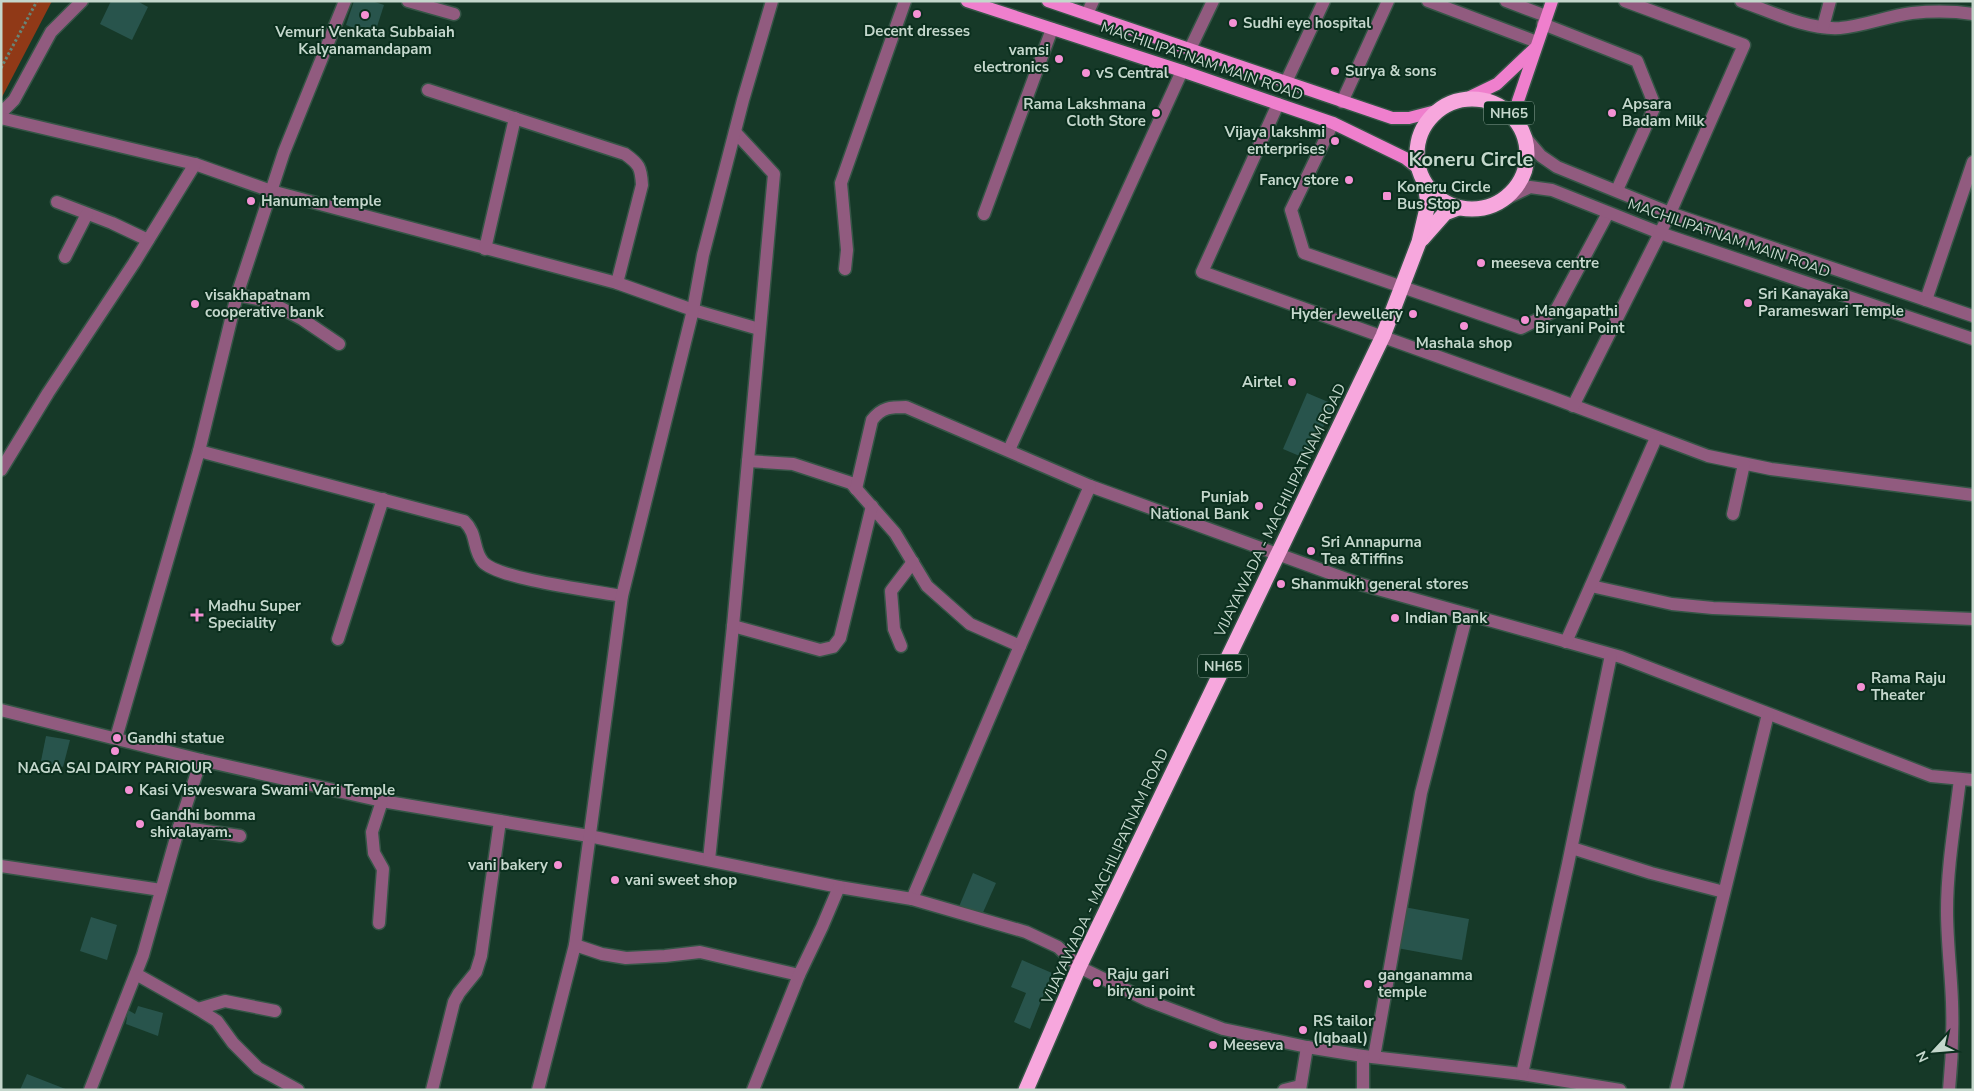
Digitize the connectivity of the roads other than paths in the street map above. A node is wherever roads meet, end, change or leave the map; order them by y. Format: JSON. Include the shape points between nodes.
{"nodes":[{"id":1,"x":82,"y":1,"type":"edge"},
{"id":2,"x":345,"y":1,"type":"edge"},
{"id":3,"x":408,"y":1,"type":"edge"},
{"id":4,"x":772,"y":1,"type":"edge"},
{"id":5,"x":905,"y":1,"type":"edge"},
{"id":6,"x":967,"y":1,"type":"edge"},
{"id":7,"x":1048,"y":1,"type":"edge"},
{"id":8,"x":1093,"y":1,"type":"edge"},
{"id":9,"x":1213,"y":1,"type":"edge"},
{"id":10,"x":1324,"y":1,"type":"edge"},
{"id":11,"x":1388,"y":1,"type":"edge"},
{"id":12,"x":1428,"y":1,"type":"edge"},
{"id":13,"x":1506,"y":1,"type":"edge"},
{"id":14,"x":1552,"y":1,"type":"edge"},
{"id":15,"x":1624,"y":1,"type":"edge"},
{"id":16,"x":1741,"y":1,"type":"edge"},
{"id":17,"x":1830,"y":1,"type":"edge"},
{"id":18,"x":454,"y":14,"type":"dead end"},
{"id":19,"x":1087,"y":14,"type":"junction"},
{"id":20,"x":1973,"y":14,"type":"edge"},
{"id":21,"x":1544,"y":20,"type":"junction"},
{"id":22,"x":1823,"y":28,"type":"junction"},
{"id":23,"x":1052,"y":29,"type":"junction"},
{"id":24,"x":1536,"y":45,"type":"junction"},
{"id":25,"x":1190,"y":49,"type":"junction"},
{"id":26,"x":1182,"y":71,"type":"junction"},
{"id":27,"x":1286,"y":82,"type":"junction"},
{"id":28,"x":428,"y":90,"type":"dead end"},
{"id":29,"x":1468,"y":98,"type":"junction"},
{"id":30,"x":1342,"y":102,"type":"junction"},
{"id":31,"x":1278,"y":104,"type":"junction"},
{"id":32,"x":1436,"y":111,"type":"junction"},
{"id":33,"x":1,"y":113,"type":"edge"},
{"id":34,"x":1,"y":118,"type":"edge"},
{"id":35,"x":515,"y":118,"type":"junction"},
{"id":36,"x":1516,"y":121,"type":"junction"},
{"id":37,"x":1333,"y":123,"type":"junction"},
{"id":38,"x":735,"y":132,"type":"junction"},
{"id":39,"x":1525,"y":138,"type":"junction"},
{"id":40,"x":1973,"y":162,"type":"edge"},
{"id":41,"x":195,"y":164,"type":"junction"},
{"id":42,"x":1419,"y":170,"type":"junction"},
{"id":43,"x":1425,"y":184,"type":"junction"},
{"id":44,"x":1618,"y":190,"type":"junction"},
{"id":45,"x":271,"y":191,"type":"junction"},
{"id":46,"x":1505,"y":199,"type":"junction"},
{"id":47,"x":57,"y":202,"type":"dead end"},
{"id":48,"x":1458,"y":208,"type":"junction"},
{"id":49,"x":1608,"y":213,"type":"junction"},
{"id":50,"x":1670,"y":213,"type":"junction"},
{"id":51,"x":87,"y":214,"type":"junction"},
{"id":52,"x":984,"y":214,"type":"dead end"},
{"id":53,"x":1660,"y":233,"type":"junction"},
{"id":54,"x":148,"y":240,"type":"junction"},
{"id":55,"x":1419,"y":242,"type":"junction"},
{"id":56,"x":485,"y":248,"type":"junction"},
{"id":57,"x":65,"y":257,"type":"dead end"},
{"id":58,"x":845,"y":269,"type":"dead end"},
{"id":59,"x":617,"y":283,"type":"junction"},
{"id":60,"x":1403,"y":287,"type":"junction"},
{"id":61,"x":237,"y":295,"type":"junction"},
{"id":62,"x":1926,"y":300,"type":"junction"},
{"id":63,"x":692,"y":310,"type":"junction"},
{"id":64,"x":1973,"y":316,"type":"edge"},
{"id":65,"x":760,"y":329,"type":"junction"},
{"id":66,"x":1383,"y":336,"type":"junction"},
{"id":67,"x":1973,"y":339,"type":"edge"},
{"id":68,"x":338,"y":344,"type":"dead end"},
{"id":69,"x":1573,"y":406,"type":"junction"},
{"id":70,"x":1656,"y":438,"type":"junction"},
{"id":71,"x":1009,"y":450,"type":"junction"},
{"id":72,"x":199,"y":451,"type":"junction"},
{"id":73,"x":748,"y":461,"type":"junction"},
{"id":74,"x":1744,"y":464,"type":"junction"},
{"id":75,"x":1,"y":470,"type":"edge"},
{"id":76,"x":1090,"y":486,"type":"junction"},
{"id":77,"x":856,"y":489,"type":"junction"},
{"id":78,"x":1973,"y":495,"type":"edge"},
{"id":79,"x":383,"y":499,"type":"junction"},
{"id":80,"x":872,"y":506,"type":"junction"},
{"id":81,"x":1733,"y":514,"type":"dead end"},
{"id":82,"x":1277,"y":555,"type":"junction"},
{"id":83,"x":913,"y":562,"type":"junction"},
{"id":84,"x":1591,"y":586,"type":"junction"},
{"id":85,"x":622,"y":596,"type":"junction"},
{"id":86,"x":1467,"y":614,"type":"junction"},
{"id":87,"x":1973,"y":619,"type":"edge"},
{"id":88,"x":733,"y":626,"type":"junction"},
{"id":89,"x":338,"y":640,"type":"dead end"},
{"id":90,"x":1566,"y":642,"type":"junction"},
{"id":91,"x":901,"y":646,"type":"dead end"},
{"id":92,"x":1020,"y":646,"type":"junction"},
{"id":93,"x":1611,"y":655,"type":"junction"},
{"id":94,"x":1,"y":710,"type":"edge"},
{"id":95,"x":1768,"y":714,"type":"junction"},
{"id":96,"x":116,"y":738,"type":"junction"},
{"id":97,"x":201,"y":760,"type":"junction"},
{"id":98,"x":1966,"y":779,"type":"edge"},
{"id":99,"x":382,"y":801,"type":"junction"},
{"id":100,"x":500,"y":821,"type":"junction"},
{"id":101,"x":180,"y":827,"type":"junction"},
{"id":102,"x":240,"y":836,"type":"dead end"},
{"id":103,"x":589,"y":836,"type":"junction"},
{"id":104,"x":1572,"y":848,"type":"junction"},
{"id":105,"x":709,"y":860,"type":"junction"},
{"id":106,"x":1,"y":866,"type":"edge"},
{"id":107,"x":838,"y":887,"type":"junction"},
{"id":108,"x":161,"y":890,"type":"junction"},
{"id":109,"x":1724,"y":892,"type":"junction"},
{"id":110,"x":912,"y":899,"type":"junction"},
{"id":111,"x":379,"y":922,"type":"dead end"},
{"id":112,"x":575,"y":944,"type":"junction"},
{"id":113,"x":1079,"y":966,"type":"junction"},
{"id":114,"x":136,"y":974,"type":"junction"},
{"id":115,"x":799,"y":975,"type":"junction"},
{"id":116,"x":198,"y":1009,"type":"junction"},
{"id":117,"x":275,"y":1011,"type":"dead end"},
{"id":118,"x":1307,"y":1047,"type":"junction"},
{"id":119,"x":1368,"y":1056,"type":"junction"},
{"id":120,"x":1522,"y":1074,"type":"junction"},
{"id":121,"x":1300,"y":1088,"type":"edge"},
{"id":122,"x":1612,"y":1089,"type":"edge"},
{"id":123,"x":90,"y":1090,"type":"edge"},
{"id":124,"x":298,"y":1090,"type":"edge"},
{"id":125,"x":432,"y":1090,"type":"edge"},
{"id":126,"x":538,"y":1090,"type":"edge"},
{"id":127,"x":753,"y":1090,"type":"edge"},
{"id":128,"x":1026,"y":1090,"type":"edge"},
{"id":129,"x":1284,"y":1090,"type":"edge"},
{"id":130,"x":1363,"y":1090,"type":"edge"},
{"id":131,"x":1676,"y":1090,"type":"edge"},
{"id":132,"x":1949,"y":1090,"type":"edge"}],
"edges":[{"from":1,"to":33,"type":"street","via":[[51,32],[14,100]]},
{"from":2,"to":45,"type":"street"},
{"from":3,"to":18,"type":"street"},
{"from":4,"to":38,"type":"street"},
{"from":5,"to":58,"type":"street","via":[[841,183],[847,250]]},
{"from":6,"to":23,"type":"main road","name":"MACHILIPATNAM MAIN ROAD"},
{"from":7,"to":19,"type":"main road","name":"MACHILIPATNAM MAIN ROAD"},
{"from":8,"to":19,"type":"street"},
{"from":9,"to":25,"type":"street"},
{"from":10,"to":27,"type":"street"},
{"from":11,"to":30,"type":"street"},
{"from":12,"to":24,"type":"street"},
{"from":13,"to":21,"type":"street"},
{"from":14,"to":21,"type":"main road"},
{"from":15,"to":50,"type":"street","via":[[1744,45]]},
{"from":16,"to":22,"type":"street"},
{"from":17,"to":22,"type":"street"},
{"from":19,"to":25,"type":"main road","name":"MACHILIPATNAM MAIN ROAD"},
{"from":20,"to":22,"type":"street","via":[[1954,11],[1911,14],[1842,28]]},
{"from":21,"to":24,"type":"main road"},
{"from":21,"to":44,"type":"street","via":[[1637,61],[1655,106]]},
{"from":23,"to":26,"type":"main road","name":"MACHILIPATNAM MAIN ROAD"},
{"from":23,"to":52,"type":"street"},
{"from":24,"to":29,"type":"main road","via":[[1497,84]]},
{"from":24,"to":36,"type":"main road","via":[[1518,101]]},
{"from":25,"to":27,"type":"main road","name":"MACHILIPATNAM MAIN ROAD"},
{"from":26,"to":31,"type":"main road","name":"MACHILIPATNAM MAIN ROAD"},
{"from":26,"to":71,"type":"street"},
{"from":27,"to":30,"type":"main road","name":"MACHILIPATNAM MAIN ROAD"},
{"from":28,"to":35,"type":"street"},
{"from":29,"to":32,"type":"highway","number":"NH65","via":[[1451,102]]},
{"from":29,"to":36,"type":"highway","number":"NH65","via":[[1487,100],[1503,108]]},
{"from":30,"to":32,"type":"main road","name":"MACHILIPATNAM MAIN ROAD","via":[[1392,118],[1409,118]]},
{"from":31,"to":37,"type":"main road","name":"MACHILIPATNAM MAIN ROAD"},
{"from":31,"to":66,"type":"street","via":[[1202,272]]},
{"from":32,"to":42,"type":"highway","number":"NH65","via":[[1425,123],[1419,138],[1416,154]]},
{"from":34,"to":41,"type":"street"},
{"from":35,"to":56,"type":"street"},
{"from":35,"to":59,"type":"street","via":[[625,154],[637,162],[642,171],[642,185]]},
{"from":36,"to":39,"type":"highway","number":"NH65"},
{"from":37,"to":42,"type":"main road","name":"MACHILIPATNAM MAIN ROAD","via":[[1405,158]]},
{"from":37,"to":60,"type":"street","via":[[1291,210],[1304,252]]},
{"from":38,"to":63,"type":"street"},
{"from":38,"to":65,"type":"street","via":[[774,174]]},
{"from":39,"to":44,"type":"street","name":"MACHILIPATNAM MAIN ROAD","via":[[1541,156],[1557,167]]},
{"from":39,"to":46,"type":"highway","number":"NH65","via":[[1525,171],[1517,187]]},
{"from":40,"to":62,"type":"street"},
{"from":41,"to":45,"type":"street"},
{"from":41,"to":54,"type":"street"},
{"from":42,"to":43,"type":"highway","number":"NH65"},
{"from":43,"to":48,"type":"highway","number":"NH65","via":[[1434,195]]},
{"from":43,"to":55,"type":"highway","name":"VIJAYAWADA - MACHILIPATNAM ROAD","number":"NH65","via":[[1428,204]]},
{"from":44,"to":50,"type":"street","name":"MACHILIPATNAM MAIN ROAD"},
{"from":45,"to":56,"type":"street"},
{"from":45,"to":61,"type":"street"},
{"from":46,"to":48,"type":"highway","number":"NH65","via":[[1475,210]]},
{"from":46,"to":49,"type":"street","name":"MACHILIPATNAM MAIN ROAD","via":[[1530,187],[1552,190]]},
{"from":47,"to":51,"type":"street"},
{"from":48,"to":55,"type":"highway","name":"VIJAYAWADA - MACHILIPATNAM ROAD","number":"NH65","via":[[1445,212]]},
{"from":49,"to":53,"type":"street","name":"MACHILIPATNAM MAIN ROAD"},
{"from":49,"to":60,"type":"street","via":[[1556,310],[1521,328]]},
{"from":50,"to":53,"type":"street"},
{"from":50,"to":62,"type":"street","name":"MACHILIPATNAM MAIN ROAD"},
{"from":51,"to":54,"type":"street"},
{"from":51,"to":57,"type":"street"},
{"from":53,"to":67,"type":"street","name":"MACHILIPATNAM MAIN ROAD"},
{"from":53,"to":69,"type":"street"},
{"from":54,"to":75,"type":"street"},
{"from":55,"to":60,"type":"highway","name":"VIJAYAWADA - MACHILIPATNAM ROAD","number":"NH65"},
{"from":56,"to":59,"type":"street"},
{"from":59,"to":63,"type":"street"},
{"from":60,"to":66,"type":"highway","name":"VIJAYAWADA - MACHILIPATNAM ROAD","number":"NH65"},
{"from":61,"to":68,"type":"street","via":[[268,302],[302,319]]},
{"from":61,"to":72,"type":"street"},
{"from":62,"to":64,"type":"street","name":"MACHILIPATNAM MAIN ROAD"},
{"from":63,"to":65,"type":"street"},
{"from":63,"to":85,"type":"street"},
{"from":65,"to":73,"type":"street"},
{"from":66,"to":69,"type":"street"},
{"from":66,"to":82,"type":"highway","name":"VIJAYAWADA - MACHILIPATNAM ROAD","number":"NH65"},
{"from":69,"to":70,"type":"street"},
{"from":70,"to":74,"type":"street","via":[[1708,456]]},
{"from":70,"to":84,"type":"street"},
{"from":71,"to":76,"type":"street"},
{"from":71,"to":77,"type":"street","via":[[906,407],[888,407],[872,420]]},
{"from":72,"to":79,"type":"street"},
{"from":72,"to":96,"type":"street"},
{"from":73,"to":77,"type":"street","via":[[793,464],[851,483]]},
{"from":73,"to":88,"type":"street"},
{"from":74,"to":78,"type":"street"},
{"from":74,"to":81,"type":"street"},
{"from":76,"to":82,"type":"street"},
{"from":76,"to":92,"type":"street"},
{"from":77,"to":80,"type":"street"},
{"from":79,"to":85,"type":"street","via":[[464,521],[475,536],[477,551],[491,568],[513,576]]},
{"from":79,"to":89,"type":"street"},
{"from":80,"to":83,"type":"street","via":[[895,533]]},
{"from":80,"to":88,"type":"street","via":[[840,638],[833,647],[820,650]]},
{"from":82,"to":86,"type":"street","via":[[1360,584]]},
{"from":82,"to":113,"type":"highway","name":"VIJAYAWADA - MACHILIPATNAM ROAD","number":"NH65"},
{"from":83,"to":91,"type":"street","via":[[892,591],[894,630]]},
{"from":83,"to":92,"type":"street","via":[[927,586],[970,624]]},
{"from":84,"to":87,"type":"street","via":[[1672,604],[1712,608]]},
{"from":84,"to":90,"type":"street"},
{"from":85,"to":103,"type":"street"},
{"from":86,"to":90,"type":"street"},
{"from":86,"to":119,"type":"street","via":[[1421,793]]},
{"from":88,"to":105,"type":"street"},
{"from":90,"to":93,"type":"street"},
{"from":92,"to":110,"type":"street"},
{"from":93,"to":95,"type":"street"},
{"from":93,"to":104,"type":"street"},
{"from":94,"to":96,"type":"street"},
{"from":95,"to":98,"type":"street","via":[[1931,776]]},
{"from":95,"to":109,"type":"street"},
{"from":96,"to":97,"type":"street"},
{"from":97,"to":99,"type":"street"},
{"from":97,"to":101,"type":"street"},
{"from":98,"to":132,"type":"street","via":[[1949,872],[1947,909],[1952,1055]]},
{"from":99,"to":100,"type":"street"},
{"from":99,"to":111,"type":"street","via":[[372,832],[374,853],[383,869]]},
{"from":100,"to":103,"type":"street"},
{"from":100,"to":125,"type":"street","via":[[481,956],[476,972],[454,1002]]},
{"from":101,"to":102,"type":"street"},
{"from":101,"to":108,"type":"street"},
{"from":103,"to":105,"type":"street"},
{"from":103,"to":112,"type":"street"},
{"from":104,"to":109,"type":"street"},
{"from":104,"to":120,"type":"street"},
{"from":105,"to":107,"type":"street"},
{"from":106,"to":108,"type":"street"},
{"from":107,"to":110,"type":"street"},
{"from":107,"to":115,"type":"street"},
{"from":108,"to":114,"type":"street"},
{"from":109,"to":131,"type":"street"},
{"from":110,"to":113,"type":"street","via":[[1026,932],[1058,947]]},
{"from":112,"to":115,"type":"street","via":[[626,958],[700,952]]},
{"from":112,"to":126,"type":"street"},
{"from":113,"to":118,"type":"street","via":[[1148,1001],[1223,1029]]},
{"from":113,"to":128,"type":"highway","name":"VIJAYAWADA - MACHILIPATNAM ROAD","number":"NH65"},
{"from":114,"to":116,"type":"street"},
{"from":114,"to":123,"type":"street"},
{"from":115,"to":127,"type":"street"},
{"from":116,"to":117,"type":"street","via":[[225,1001]]},
{"from":116,"to":124,"type":"street","via":[[216,1021],[258,1068]]},
{"from":118,"to":119,"type":"street"},
{"from":118,"to":121,"type":"street"},
{"from":119,"to":120,"type":"street"},
{"from":119,"to":130,"type":"street"},
{"from":120,"to":122,"type":"street"},
{"from":121,"to":129,"type":"street"}]}
